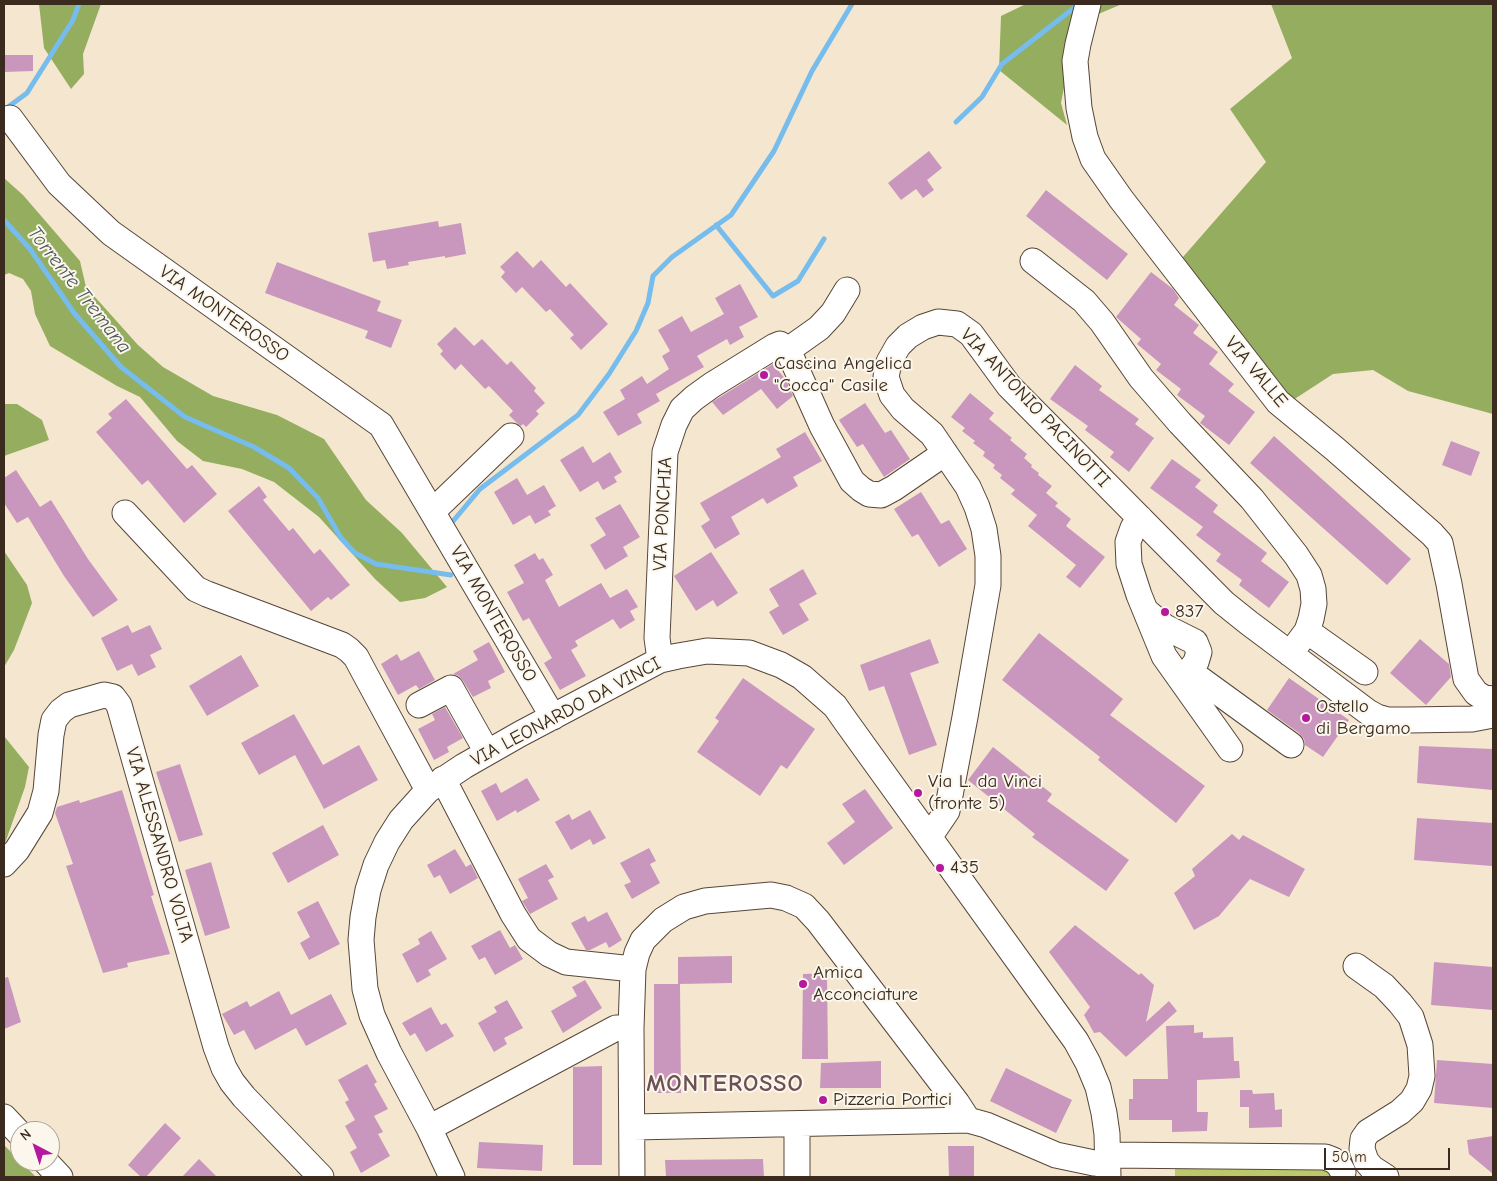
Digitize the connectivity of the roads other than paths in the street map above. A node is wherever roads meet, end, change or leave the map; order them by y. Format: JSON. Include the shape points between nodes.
{"nodes":[{"id":1,"x":1088,"y":4,"type":"edge"},
{"id":2,"x":10,"y":118,"type":"dead end"},
{"id":3,"x":1033,"y":261,"type":"dead end"},
{"id":4,"x":848,"y":290,"type":"dead end"},
{"id":5,"x":788,"y":350,"type":"junction"},
{"id":6,"x":511,"y":436,"type":"dead end"},
{"id":7,"x":945,"y":453,"type":"junction"},
{"id":8,"x":433,"y":511,"type":"junction"},
{"id":9,"x":125,"y":513,"type":"dead end"},
{"id":10,"x":1140,"y":518,"type":"junction"},
{"id":11,"x":1146,"y":611,"type":"junction"},
{"id":12,"x":1306,"y":631,"type":"junction"},
{"id":13,"x":1290,"y":654,"type":"junction"},
{"id":14,"x":660,"y":660,"type":"junction"},
{"id":15,"x":1365,"y":672,"type":"dead end"},
{"id":16,"x":1186,"y":676,"type":"junction"},
{"id":17,"x":1493,"y":698,"type":"edge"},
{"id":18,"x":418,"y":705,"type":"dead end"},
{"id":19,"x":1493,"y":716,"type":"edge"},
{"id":20,"x":553,"y":717,"type":"junction"},
{"id":21,"x":1291,"y":745,"type":"dead end"},
{"id":22,"x":1230,"y":749,"type":"dead end"},
{"id":23,"x":487,"y":752,"type":"junction"},
{"id":24,"x":436,"y":785,"type":"junction"},
{"id":25,"x":930,"y":836,"type":"junction"},
{"id":26,"x":4,"y":864,"type":"edge"},
{"id":27,"x":1356,"y":966,"type":"dead end"},
{"id":28,"x":633,"y":969,"type":"junction"},
{"id":29,"x":631,"y":1028,"type":"junction"},
{"id":30,"x":968,"y":1120,"type":"junction"},
{"id":31,"x":797,"y":1124,"type":"junction"},
{"id":32,"x":633,"y":1127,"type":"junction"},
{"id":33,"x":429,"y":1128,"type":"junction"},
{"id":34,"x":1108,"y":1166,"type":"edge"},
{"id":35,"x":1343,"y":1172,"type":"dead end"},
{"id":36,"x":321,"y":1177,"type":"edge"},
{"id":37,"x":452,"y":1177,"type":"edge"},
{"id":38,"x":632,"y":1177,"type":"edge"},
{"id":39,"x":797,"y":1177,"type":"edge"},
{"id":40,"x":1386,"y":1177,"type":"edge"}],
"edges":[{"from":1,"to":17,"type":"street","name":"VIA VALLE","via":[[1075,61],[1079,108],[1093,159],[1278,402],[1440,543],[1466,679],[1476,693],[1484,698]]},
{"from":2,"to":8,"type":"street","name":"VIA MONTEROSSO","via":[[60,184],[110,233],[381,425]]},
{"from":3,"to":12,"type":"street","via":[[1084,301],[1141,378],[1252,499],[1286,541],[1308,575],[1313,589],[1314,604]]},
{"from":4,"to":5,"type":"street","via":[[819,328]]},
{"from":5,"to":7,"type":"street","via":[[822,426],[852,481],[860,489],[881,495]]},
{"from":5,"to":14,"type":"street","name":"VIA PONCHIA","via":[[780,344],[775,346],[712,385],[682,409],[674,425],[665,452],[657,638]]},
{"from":6,"to":8,"type":"street"},
{"from":7,"to":10,"type":"street","name":"VIA ANTONIO PACINOTTI","via":[[932,434],[903,410],[892,395],[886,377],[889,362],[898,346],[908,336],[938,322],[957,324],[971,334],[1009,386]]},
{"from":7,"to":25,"type":"street","name":"VIA ANTONIO PACINOTTI","via":[[968,486],[977,507],[988,556],[988,585],[947,811]]},
{"from":8,"to":20,"type":"street","name":"VIA MONTEROSSO"},
{"from":9,"to":24,"type":"street","via":[[196,589],[349,650]]},
{"from":10,"to":11,"type":"street","via":[[1128,542],[1129,564]]},
{"from":10,"to":13,"type":"street","name":"VIA ANTONIO PACINOTTI","via":[[1224,603]]},
{"from":11,"to":16,"type":"street","via":[[1164,656]]},
{"from":11,"to":16,"type":"street","via":[[1165,627],[1194,642],[1200,652]]},
{"from":12,"to":13,"type":"street"},
{"from":12,"to":15,"type":"street"},
{"from":13,"to":19,"type":"street","name":"VIA ANTONIO PACINOTTI","via":[[1378,717],[1388,720]]},
{"from":14,"to":20,"type":"street","name":"VIA LEONARDO DA VINCI"},
{"from":14,"to":25,"type":"street","name":"VIA LEONARDO DA VINCI","via":[[707,651],[749,653],[802,677],[834,706]]},
{"from":16,"to":21,"type":"street"},
{"from":16,"to":22,"type":"street"},
{"from":18,"to":23,"type":"street","via":[[451,688]]},
{"from":20,"to":23,"type":"street","name":"VIA LEONARDO DA VINCI"},
{"from":23,"to":24,"type":"street","name":"VIA LEONARDO DA VINCI"},
{"from":24,"to":28,"type":"street","via":[[529,939],[566,962]]},
{"from":24,"to":33,"type":"street","name":"VIA LEONARDO DA VINCI","via":[[402,820],[387,842],[368,890],[361,940],[365,989],[372,1015],[388,1053]]},
{"from":25,"to":34,"type":"street","name":"VIA LEONARDO DA VINCI","via":[[1088,1062],[1104,1112]]},
{"from":26,"to":36,"type":"street","name":"VIA ALESSANDRO VOLTA","via":[[17,850],[40,813],[46,791],[54,720],[69,704],[104,695],[113,697],[119,705],[224,1068],[244,1097]]},
{"from":27,"to":40,"type":"street","via":[[1400,1002],[1411,1017],[1420,1045],[1422,1076],[1412,1101],[1363,1139],[1366,1160]]},
{"from":28,"to":29,"type":"street"},
{"from":28,"to":30,"type":"street","via":[[643,940],[662,920],[684,907],[705,901],[771,895],[804,906]]},
{"from":29,"to":32,"type":"street"},
{"from":29,"to":33,"type":"street","via":[[616,1028]]},
{"from":30,"to":31,"type":"street"},
{"from":30,"to":34,"type":"street","via":[[1056,1154]]},
{"from":31,"to":32,"type":"street"},
{"from":31,"to":39,"type":"street"},
{"from":32,"to":38,"type":"street"},
{"from":33,"to":37,"type":"street","name":"VIA LEONARDO DA VINCI"},
{"from":34,"to":35,"type":"street","via":[[1325,1157],[1339,1165]]}]}
